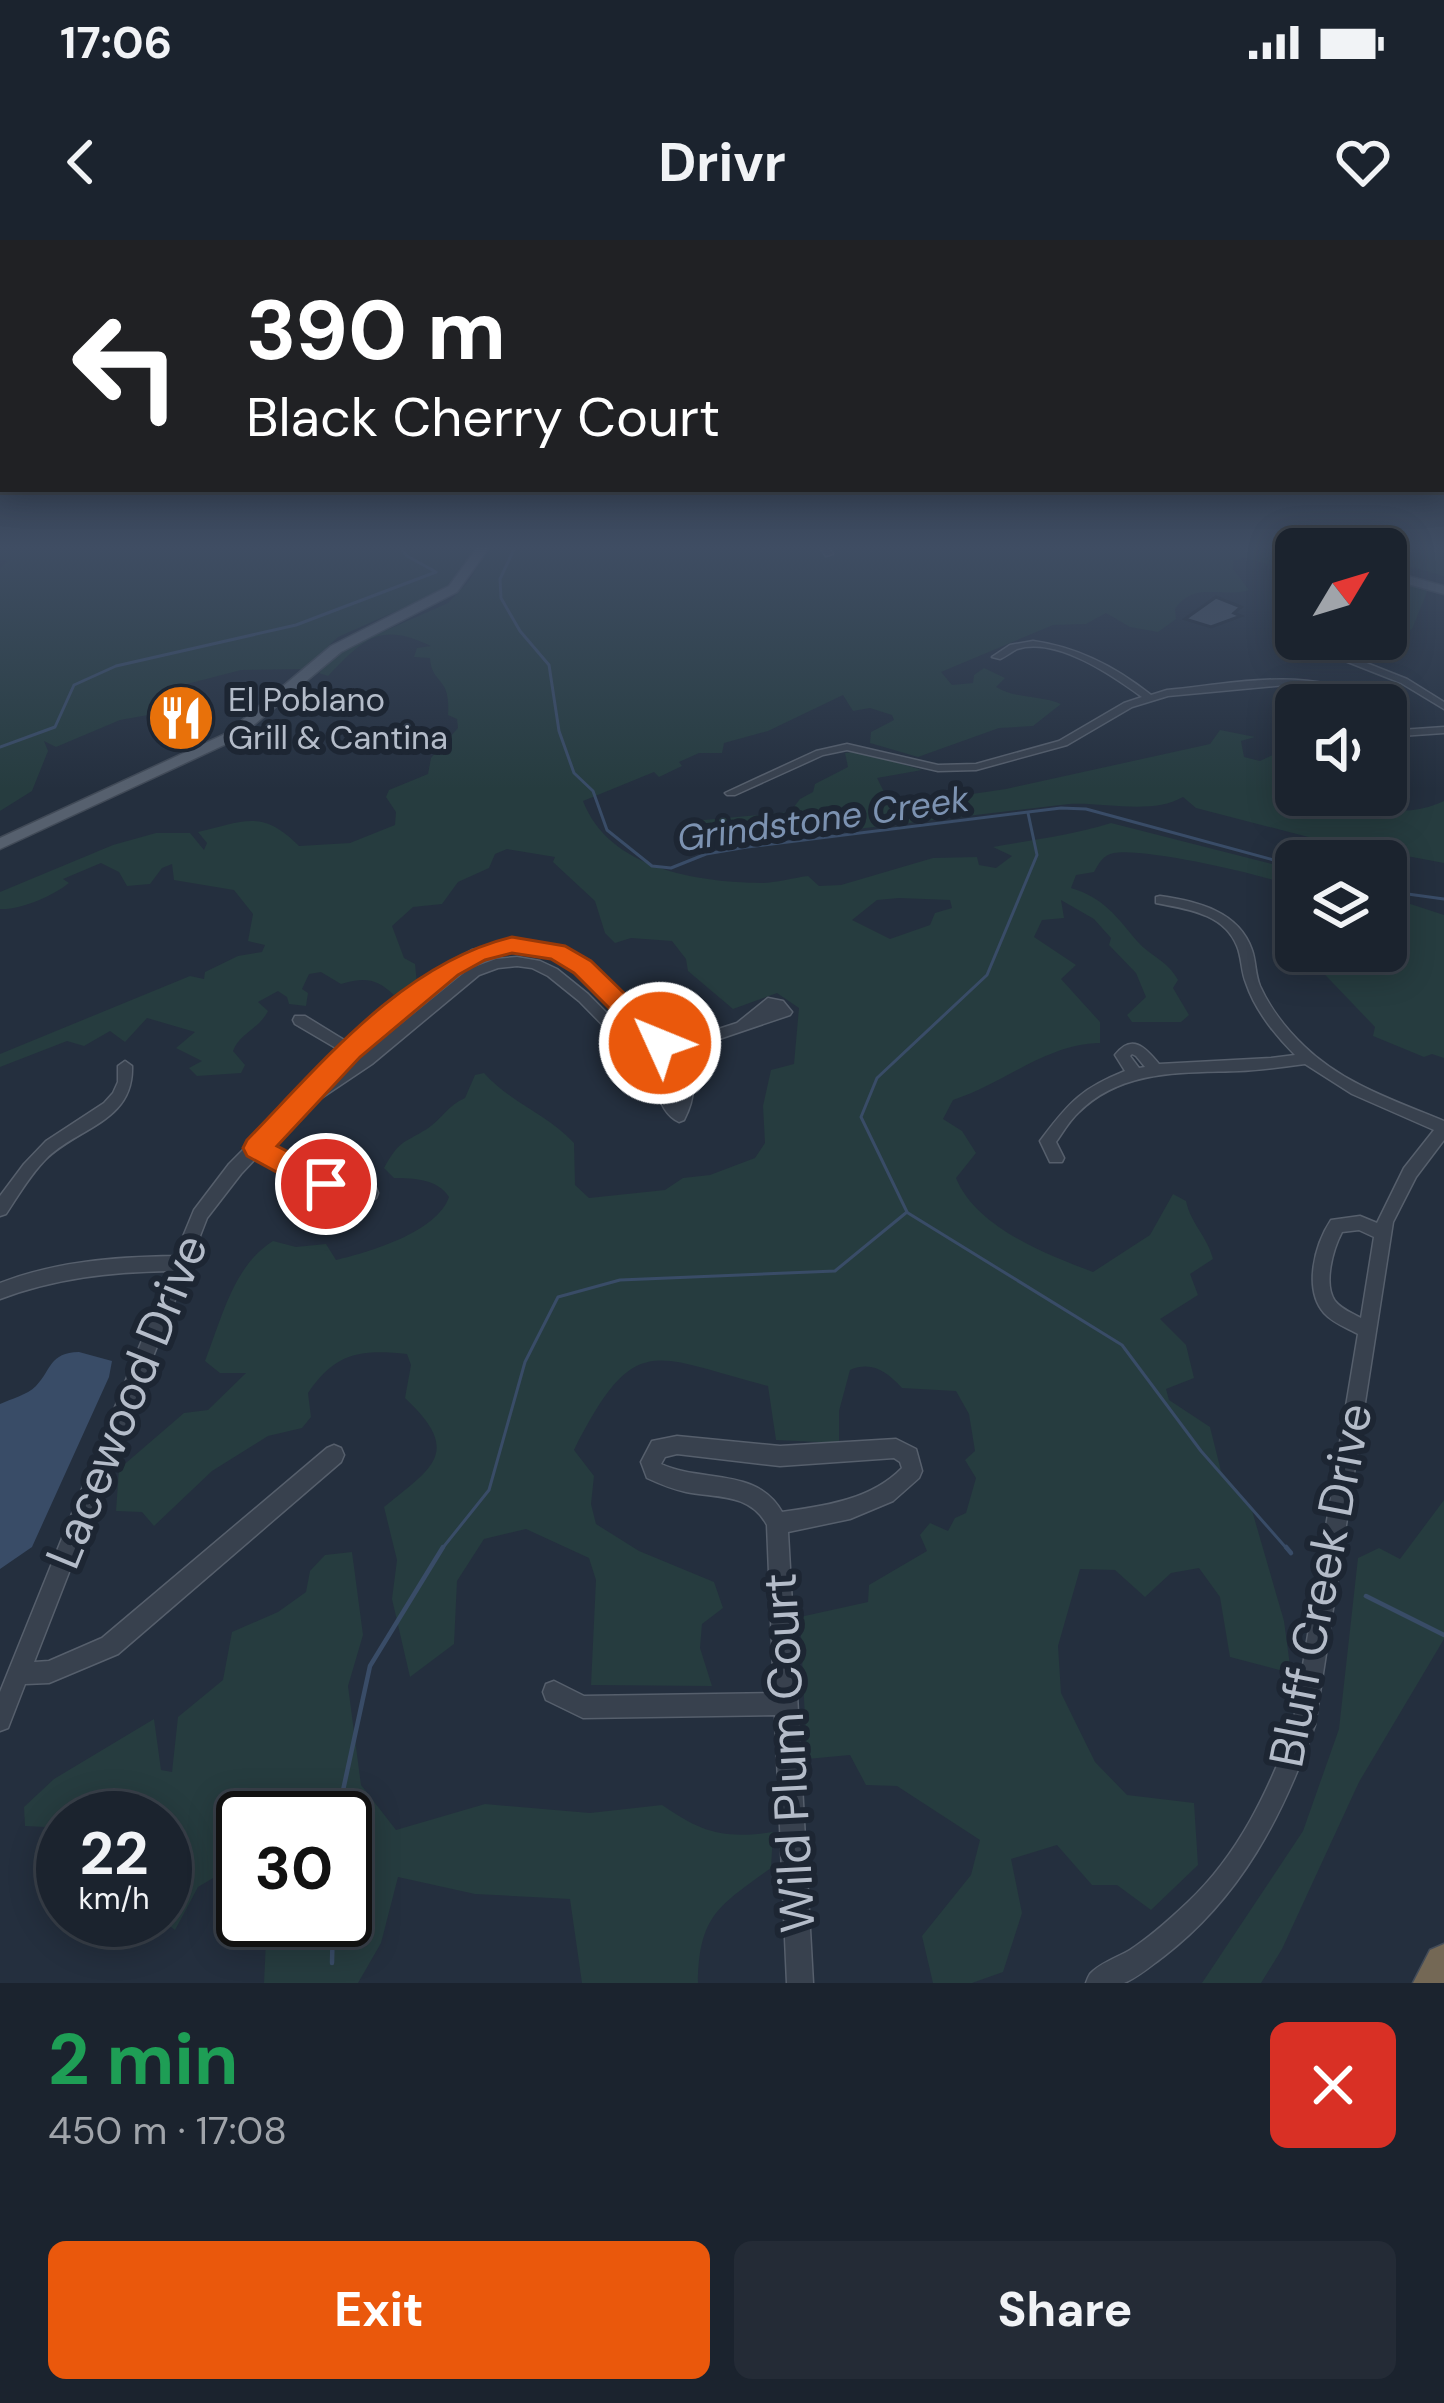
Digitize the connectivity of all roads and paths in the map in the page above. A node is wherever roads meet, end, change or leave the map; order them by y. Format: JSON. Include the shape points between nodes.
{"nodes":[{"id":1,"x":380,"y":626,"type":"edge"},
{"id":2,"x":997,"y":657,"type":"dead end"},
{"id":3,"x":1351,"y":660,"type":"edge"},
{"id":4,"x":1310,"y":684,"type":"edge"},
{"id":5,"x":1148,"y":696,"type":"junction"},
{"id":6,"x":1444,"y":706,"type":"edge"},
{"id":7,"x":1444,"y":730,"type":"edge"},
{"id":8,"x":1407,"y":733,"type":"edge"},
{"id":9,"x":730,"y":793,"type":"dead end"},
{"id":10,"x":0,"y":844,"type":"edge"},
{"id":11,"x":1160,"y":900,"type":"dead end"},
{"id":12,"x":300,"y":1020,"type":"dead end"},
{"id":13,"x":743,"y":1024,"type":"dead end"},
{"id":14,"x":666,"y":1046,"type":"junction"},
{"id":15,"x":350,"y":1050,"type":"junction"},
{"id":16,"x":640,"y":1056,"type":"junction"},
{"id":17,"x":1307,"y":1058,"type":"junction"},
{"id":18,"x":367,"y":1060,"type":"junction"},
{"id":19,"x":125,"y":1066,"type":"dead end"},
{"id":20,"x":1155,"y":1070,"type":"junction"},
{"id":21,"x":1135,"y":1074,"type":"junction"},
{"id":22,"x":295,"y":1110,"type":"junction"},
{"id":23,"x":1444,"y":1129,"type":"edge"},
{"id":24,"x":257,"y":1148,"type":"junction"},
{"id":25,"x":1056,"y":1158,"type":"dead end"},
{"id":26,"x":370,"y":1193,"type":"dead end"},
{"id":27,"x":0,"y":1209,"type":"edge"},
{"id":28,"x":1383,"y":1233,"type":"junction"},
{"id":29,"x":180,"y":1263,"type":"junction"},
{"id":30,"x":0,"y":1291,"type":"edge"},
{"id":31,"x":1366,"y":1330,"type":"junction"},
{"id":32,"x":334,"y":1455,"type":"dead end"},
{"id":33,"x":777,"y":1523,"type":"junction"},
{"id":34,"x":18,"y":1672,"type":"junction"},
{"id":35,"x":554,"y":1692,"type":"dead end"},
{"id":36,"x":784,"y":1704,"type":"junction"},
{"id":37,"x":0,"y":1720,"type":"edge"},
{"id":38,"x":1444,"y":1964,"type":"edge"},
{"id":39,"x":800,"y":1983,"type":"edge"},
{"id":40,"x":1099,"y":1983,"type":"edge"},
{"id":41,"x":1434,"y":1983,"type":"edge"}],
"edges":[{"from":1,"to":10,"type":"main road","via":[[336,649],[238,732]]},
{"from":2,"to":5,"type":"street","via":[[1022,648],[1070,652],[1107,665]]},
{"from":3,"to":6,"type":"street"},
{"from":4,"to":5,"type":"street"},
{"from":5,"to":9,"type":"street","via":[[1063,743],[976,767],[938,768],[847,747]]},
{"from":7,"to":8,"type":"street"},
{"from":11,"to":17,"type":"street","via":[[1195,906],[1233,929],[1259,996]]},
{"from":12,"to":15,"type":"street"},
{"from":13,"to":14,"type":"street"},
{"from":14,"to":15,"type":"street","via":[[575,961],[512,945],[460,962]]},
{"from":14,"to":16,"type":"street"},
{"from":14,"to":16,"type":"street","via":[[686,1078],[689,1100],[679,1116]]},
{"from":15,"to":18,"type":"street"},
{"from":15,"to":22,"type":"street"},
{"from":16,"to":18,"type":"street","via":[[564,978],[526,960],[474,972]]},
{"from":17,"to":20,"type":"street"},
{"from":17,"to":23,"type":"street"},
{"from":18,"to":22,"type":"street"},
{"from":19,"to":27,"type":"street","via":[[116,1101],[40,1155]]},
{"from":20,"to":21,"type":"street"},
{"from":20,"to":21,"type":"street","via":[[1129,1048],[1122,1055]]},
{"from":21,"to":25,"type":"street","via":[[1073,1106],[1048,1141]]},
{"from":22,"to":24,"type":"street","name":"Lacewood Drive"},
{"from":23,"to":28,"type":"street","name":"Bluff Creek Drive","via":[[1398,1193]]},
{"from":24,"to":26,"type":"street","via":[[326,1184]]},
{"from":24,"to":29,"type":"street","name":"Lacewood Drive","via":[[212,1194]]},
{"from":28,"to":31,"type":"street","name":"Bluff Creek Drive"},
{"from":28,"to":31,"type":"street","via":[[1336,1225],[1319,1286],[1332,1310]]},
{"from":29,"to":30,"type":"street","via":[[85,1266]]},
{"from":29,"to":34,"type":"street","name":"Lacewood Drive"},
{"from":31,"to":40,"type":"street","name":"Bluff Creek Drive","via":[[1304,1725],[1285,1783],[1260,1834],[1190,1921]]},
{"from":32,"to":34,"type":"street","via":[[110,1646],[49,1672]]},
{"from":33,"to":33,"type":"street","name":"Wild Plum Court","via":[[864,1501],[909,1476],[909,1456],[896,1448],[780,1456],[677,1445],[653,1455],[662,1476],[760,1496]]},
{"from":33,"to":36,"type":"street","name":"Wild Plum Court"},
{"from":34,"to":37,"type":"street","name":"Lacewood Drive"},
{"from":35,"to":36,"type":"street","via":[[583,1707]]},
{"from":36,"to":39,"type":"street","name":"Wild Plum Court"},
{"from":38,"to":41,"type":"highway"}]}
